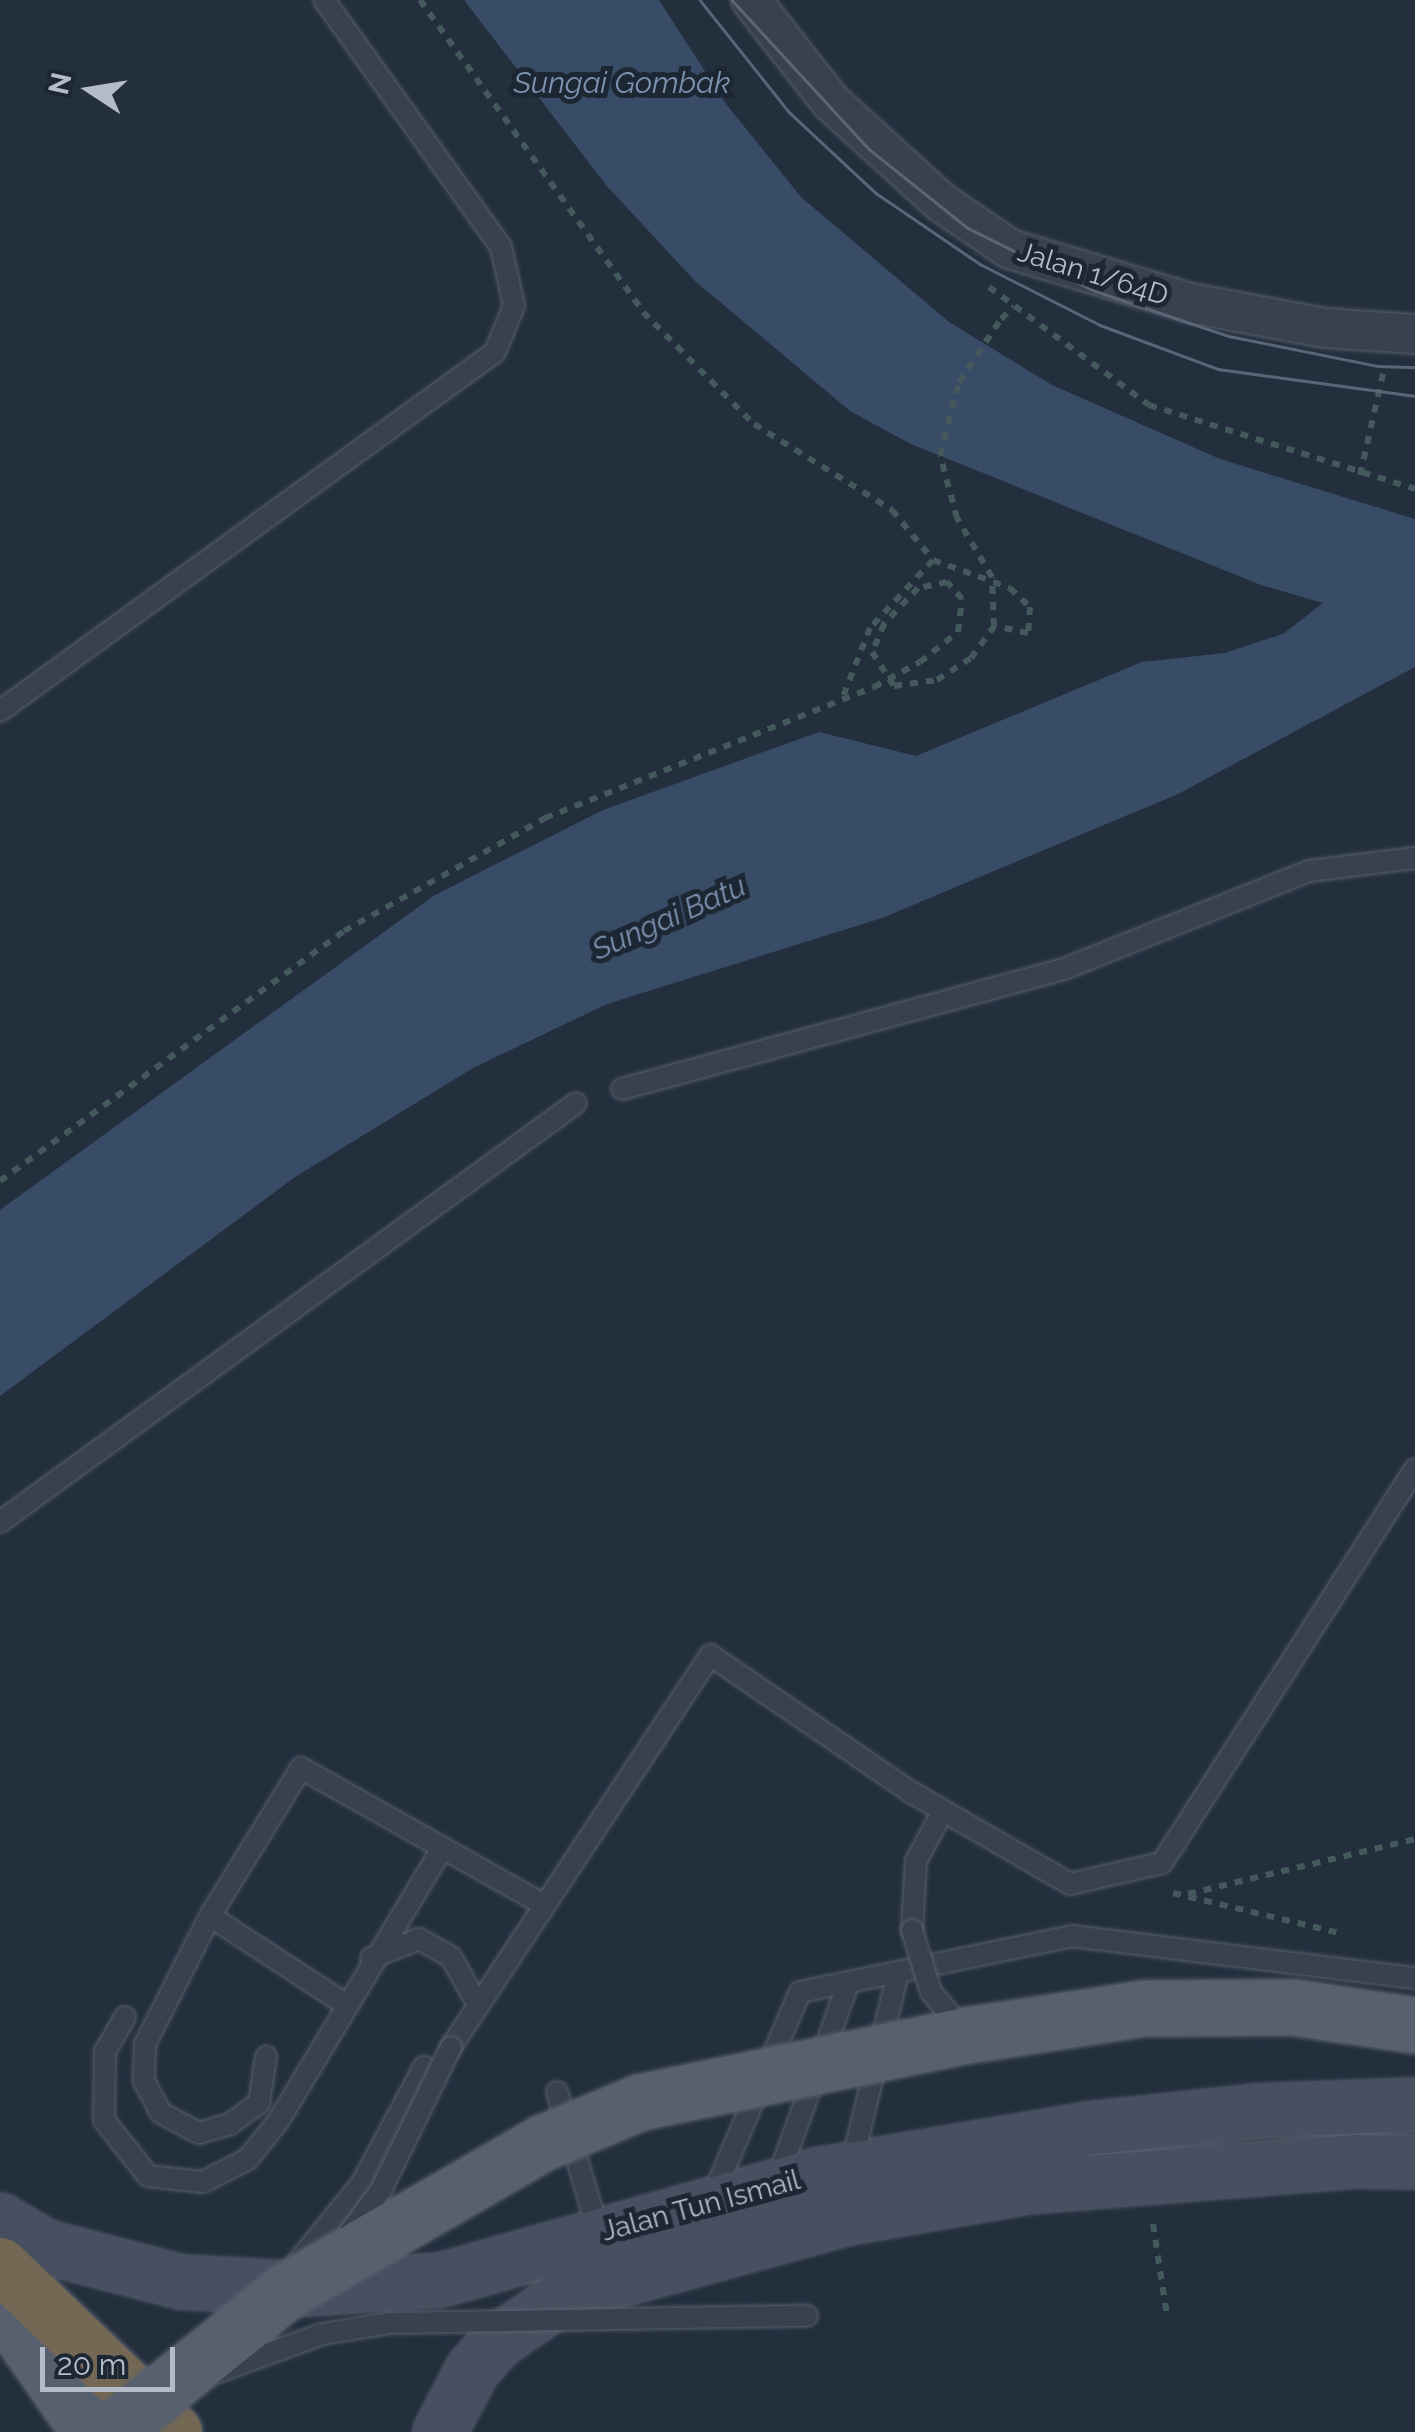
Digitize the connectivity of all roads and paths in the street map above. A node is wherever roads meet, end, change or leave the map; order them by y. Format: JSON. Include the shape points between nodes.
{"nodes":[{"id":1,"x":324,"y":0,"type":"edge"},
{"id":2,"x":420,"y":0,"type":"edge"},
{"id":3,"x":751,"y":0,"type":"edge"},
{"id":4,"x":1014,"y":307,"type":"dead end"},
{"id":5,"x":1415,"y":334,"type":"edge"},
{"id":6,"x":1380,"y":380,"type":"dead end"},
{"id":7,"x":1360,"y":475,"type":"dead end"},
{"id":8,"x":933,"y":560,"type":"junction"},
{"id":9,"x":994,"y":626,"type":"junction"},
{"id":10,"x":842,"y":699,"type":"junction"},
{"id":11,"x":0,"y":711,"type":"edge"},
{"id":12,"x":1415,"y":858,"type":"edge"},
{"id":13,"x":622,"y":1088,"type":"dead end"},
{"id":14,"x":576,"y":1103,"type":"dead end"},
{"id":15,"x":0,"y":1181,"type":"edge"},
{"id":16,"x":1415,"y":1469,"type":"edge"},
{"id":17,"x":0,"y":1522,"type":"edge"},
{"id":18,"x":943,"y":1811,"type":"junction"},
{"id":19,"x":1415,"y":1839,"type":"edge"},
{"id":20,"x":443,"y":1847,"type":"junction"},
{"id":21,"x":1155,"y":1890,"type":"dead end"},
{"id":22,"x":1187,"y":1894,"type":"junction"},
{"id":23,"x":542,"y":1904,"type":"junction"},
{"id":24,"x":210,"y":1916,"type":"junction"},
{"id":25,"x":1342,"y":1934,"type":"dead end"},
{"id":26,"x":371,"y":1958,"type":"junction"},
{"id":27,"x":897,"y":1977,"type":"junction"},
{"id":28,"x":1415,"y":1978,"type":"edge"},
{"id":29,"x":847,"y":1987,"type":"junction"},
{"id":30,"x":345,"y":2004,"type":"junction"},
{"id":31,"x":478,"y":2004,"type":"junction"},
{"id":32,"x":125,"y":2017,"type":"dead end"},
{"id":33,"x":1415,"y":2025,"type":"edge"},
{"id":34,"x":967,"y":2035,"type":"junction"},
{"id":35,"x":266,"y":2056,"type":"dead end"},
{"id":36,"x":424,"y":2067,"type":"dead end"},
{"id":37,"x":557,"y":2092,"type":"dead end"},
{"id":38,"x":1415,"y":2105,"type":"edge"},
{"id":39,"x":1415,"y":2162,"type":"edge"},
{"id":40,"x":851,"y":2169,"type":"junction"},
{"id":41,"x":776,"y":2184,"type":"junction"},
{"id":42,"x":711,"y":2200,"type":"junction"},
{"id":43,"x":0,"y":2220,"type":"edge"},
{"id":44,"x":1153,"y":2221,"type":"dead end"},
{"id":45,"x":598,"y":2232,"type":"junction"},
{"id":46,"x":0,"y":2265,"type":"edge"},
{"id":47,"x":0,"y":2280,"type":"edge"},
{"id":48,"x":613,"y":2282,"type":"junction"},
{"id":49,"x":284,"y":2287,"type":"junction"},
{"id":50,"x":0,"y":2304,"type":"edge"},
{"id":51,"x":807,"y":2316,"type":"dead end"},
{"id":52,"x":1167,"y":2316,"type":"dead end"},
{"id":53,"x":158,"y":2419,"type":"edge"},
{"id":54,"x":90,"y":2432,"type":"edge"},
{"id":55,"x":111,"y":2432,"type":"edge"},
{"id":56,"x":440,"y":2432,"type":"edge"}],
"edges":[{"from":1,"to":11,"type":"lane","via":[[501,247],[514,306],[495,352]]},
{"from":2,"to":8,"type":"path","via":[[642,312],[754,424],[892,510]]},
{"from":3,"to":5,"type":"street","name":"Jalan 1/64D","via":[[831,102],[942,203],[1010,249],[1190,304],[1325,328]]},
{"from":4,"to":9,"type":"path","bridge":true,"via":[[959,382],[940,456],[957,518],[992,577]]},
{"from":6,"to":7,"type":"path"},
{"from":8,"to":9,"type":"path","via":[[1010,588],[1030,606],[1028,633]]},
{"from":8,"to":10,"type":"path","via":[[870,628]]},
{"from":9,"to":10,"type":"path","bridge":true,"via":[[971,658],[937,680],[894,686],[883,669],[872,652],[884,624],[918,588],[947,582],[955,590],[962,599],[958,632],[920,662],[904,670],[889,679],[874,687]]},
{"from":10,"to":15,"type":"path","via":[[545,818],[344,931]]},
{"from":12,"to":13,"type":"lane","via":[[1309,871],[1064,969]]},
{"from":14,"to":17,"type":"lane"},
{"from":16,"to":18,"type":"lane","via":[[1162,1862],[1070,1884]]},
{"from":18,"to":23,"type":"lane","via":[[710,1655]]},
{"from":18,"to":34,"type":"lane","bridge":true,"via":[[916,1860],[912,1930],[931,1992]]},
{"from":19,"to":22,"type":"path"},
{"from":20,"to":23,"type":"lane"},
{"from":20,"to":24,"type":"lane","via":[[300,1768]]},
{"from":20,"to":26,"type":"lane"},
{"from":21,"to":22,"type":"path"},
{"from":22,"to":25,"type":"path"},
{"from":23,"to":31,"type":"lane"},
{"from":24,"to":30,"type":"lane"},
{"from":24,"to":35,"type":"lane","via":[[145,2044],[144,2081],[161,2114],[199,2133],[230,2124],[259,2103]]},
{"from":26,"to":30,"type":"lane"},
{"from":26,"to":31,"type":"lane","via":[[419,1940],[452,1957]]},
{"from":27,"to":28,"type":"lane","via":[[1072,1936]]},
{"from":27,"to":29,"type":"lane"},
{"from":27,"to":40,"type":"lane"},
{"from":29,"to":41,"type":"lane"},
{"from":29,"to":42,"type":"lane","via":[[800,1992]]},
{"from":30,"to":32,"type":"lane","via":[[280,2120],[248,2158],[204,2182],[148,2176],[104,2120],[105,2051]]},
{"from":31,"to":49,"type":"lane","bridge":true,"via":[[381,2190],[348,2235]]},
{"from":33,"to":34,"type":"main road","bridge":true,"via":[[1358,2013],[1227,2005],[1143,2008]]},
{"from":34,"to":49,"type":"main road","bridge":true,"via":[[640,2102],[544,2142]]},
{"from":36,"to":49,"type":"lane","via":[[362,2183]]},
{"from":37,"to":45,"type":"lane"},
{"from":38,"to":40,"type":"street","name":"Jalan Tun Ismail","via":[[1257,2111],[1096,2128]]},
{"from":39,"to":48,"type":"street","name":"Jalan Tun Ismail","via":[[1319,2163],[1026,2188],[843,2219]]},
{"from":40,"to":41,"type":"street","name":"Jalan Tun Ismail"},
{"from":41,"to":42,"type":"street","name":"Jalan Tun Ismail"},
{"from":42,"to":45,"type":"street","name":"Jalan Tun Ismail"},
{"from":43,"to":49,"type":"street","name":"Jalan Tun Ismail","via":[[46,2247],[132,2273]]},
{"from":44,"to":52,"type":"path"},
{"from":45,"to":48,"type":"lane"},
{"from":45,"to":49,"type":"street","name":"Jalan Tun Ismail","via":[[441,2280]]},
{"from":46,"to":53,"type":"highway"},
{"from":47,"to":53,"type":"highway"},
{"from":48,"to":56,"type":"street","name":"Jalan Tun Ismail","via":[[558,2300],[497,2342],[473,2370]]},
{"from":49,"to":53,"type":"main road","bridge":true},
{"from":50,"to":54,"type":"main road"},
{"from":51,"to":53,"type":"lane","bridge":true,"via":[[389,2323],[322,2334]]},
{"from":53,"to":55,"type":"main road","bridge":true}]}
